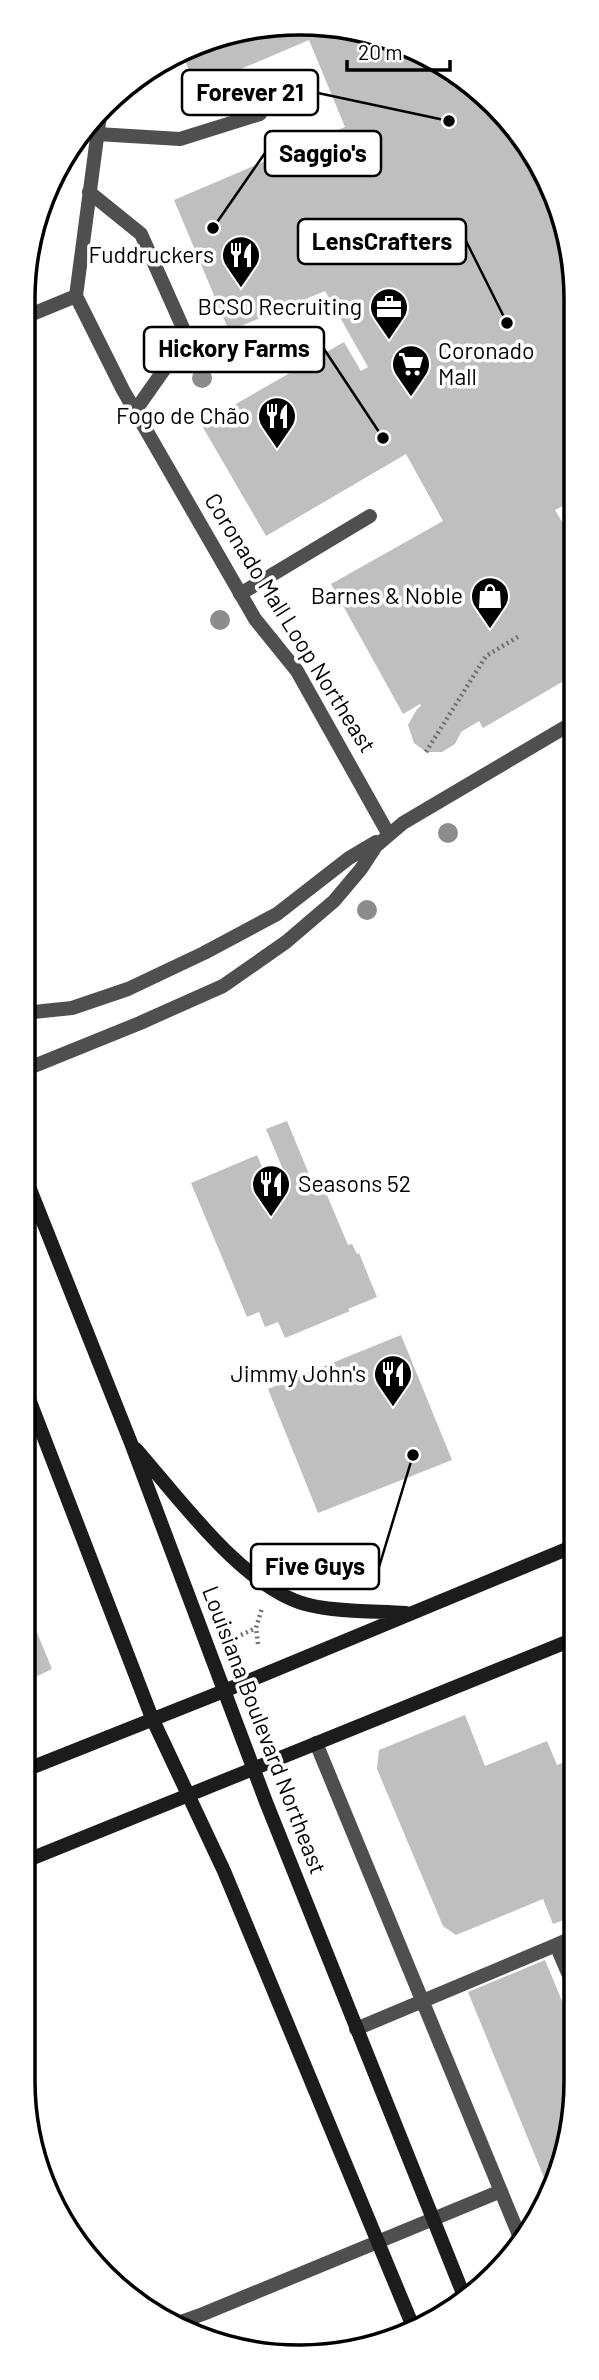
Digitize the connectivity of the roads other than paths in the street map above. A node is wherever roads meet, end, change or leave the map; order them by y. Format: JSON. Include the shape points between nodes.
{"nodes":[{"id":1,"x":260,"y":114,"type":"dead end"},
{"id":2,"x":98,"y":129,"type":"edge"},
{"id":3,"x":97,"y":134,"type":"junction"},
{"id":4,"x":89,"y":192,"type":"junction"},
{"id":5,"x":76,"y":296,"type":"junction"},
{"id":6,"x":35,"y":313,"type":"edge"},
{"id":7,"x":135,"y":411,"type":"junction"},
{"id":8,"x":370,"y":516,"type":"dead end"},
{"id":9,"x":240,"y":594,"type":"junction"},
{"id":10,"x":564,"y":728,"type":"edge"},
{"id":11,"x":389,"y":835,"type":"junction"},
{"id":12,"x":35,"y":1012,"type":"edge"},
{"id":13,"x":35,"y":1066,"type":"edge"},
{"id":14,"x":35,"y":1202,"type":"edge"},
{"id":15,"x":35,"y":1426,"type":"edge"},
{"id":16,"x":131,"y":1443,"type":"junction"},
{"id":17,"x":564,"y":1550,"type":"edge"},
{"id":18,"x":409,"y":1613,"type":"junction"},
{"id":19,"x":564,"y":1643,"type":"edge"},
{"id":20,"x":224,"y":1691,"type":"junction"},
{"id":21,"x":152,"y":1718,"type":"junction"},
{"id":22,"x":316,"y":1743,"type":"junction"},
{"id":23,"x":35,"y":1766,"type":"edge"},
{"id":24,"x":253,"y":1768,"type":"junction"},
{"id":25,"x":190,"y":1796,"type":"junction"},
{"id":26,"x":35,"y":1857,"type":"edge"},
{"id":27,"x":564,"y":1941,"type":"edge"},
{"id":28,"x":556,"y":1945,"type":"junction"},
{"id":29,"x":564,"y":1964,"type":"edge"},
{"id":30,"x":423,"y":2001,"type":"junction"},
{"id":31,"x":356,"y":2029,"type":"junction"},
{"id":32,"x":501,"y":2191,"type":"junction"},
{"id":33,"x":433,"y":2220,"type":"junction"},
{"id":34,"x":517,"y":2230,"type":"edge"},
{"id":35,"x":378,"y":2242,"type":"junction"},
{"id":36,"x":461,"y":2290,"type":"edge"},
{"id":37,"x":187,"y":2320,"type":"edge"},
{"id":38,"x":411,"y":2321,"type":"edge"}],
"edges":[{"from":1,"to":3,"type":"street","via":[[180,139]]},
{"from":2,"to":3,"type":"street"},
{"from":3,"to":4,"type":"street"},
{"from":4,"to":5,"type":"street"},
{"from":4,"to":7,"type":"street","via":[[141,234],[187,337]]},
{"from":5,"to":6,"type":"street"},
{"from":5,"to":7,"type":"street","name":"Coronado Mall Loop Northeast"},
{"from":7,"to":9,"type":"street","name":"Coronado Mall Loop Northeast"},
{"from":8,"to":9,"type":"street"},
{"from":9,"to":11,"type":"street","name":"Coronado Mall Loop Northeast","via":[[297,671]]},
{"from":10,"to":11,"type":"street","via":[[418,813]]},
{"from":11,"to":12,"type":"street","via":[[349,858],[277,914],[204,953],[72,1009]]},
{"from":11,"to":13,"type":"street","via":[[334,901],[223,986]]},
{"from":14,"to":16,"type":"main road","name":"Louisiana Boulevard Northeast"},
{"from":15,"to":21,"type":"main road"},
{"from":16,"to":18,"type":"main road","via":[[203,1526],[280,1595],[311,1606]]},
{"from":16,"to":20,"type":"main road","name":"Louisiana Boulevard Northeast"},
{"from":17,"to":18,"type":"main road"},
{"from":18,"to":20,"type":"main road"},
{"from":19,"to":22,"type":"main road"},
{"from":20,"to":21,"type":"main road"},
{"from":20,"to":24,"type":"main road","name":"Louisiana Boulevard Northeast"},
{"from":21,"to":23,"type":"main road"},
{"from":21,"to":25,"type":"main road"},
{"from":22,"to":24,"type":"main road"},
{"from":22,"to":30,"type":"street"},
{"from":24,"to":25,"type":"main road"},
{"from":24,"to":31,"type":"main road","name":"Louisiana Boulevard Northeast"},
{"from":25,"to":26,"type":"main road"},
{"from":25,"to":35,"type":"main road"},
{"from":27,"to":28,"type":"street"},
{"from":28,"to":29,"type":"street"},
{"from":28,"to":30,"type":"street"},
{"from":30,"to":31,"type":"street"},
{"from":30,"to":32,"type":"street"},
{"from":31,"to":33,"type":"main road","name":"Louisiana Boulevard Northeast"},
{"from":32,"to":33,"type":"street"},
{"from":32,"to":34,"type":"street"},
{"from":33,"to":35,"type":"street"},
{"from":33,"to":36,"type":"main road","name":"Louisiana Boulevard Northeast"},
{"from":35,"to":37,"type":"street"},
{"from":35,"to":38,"type":"main road"}]}
